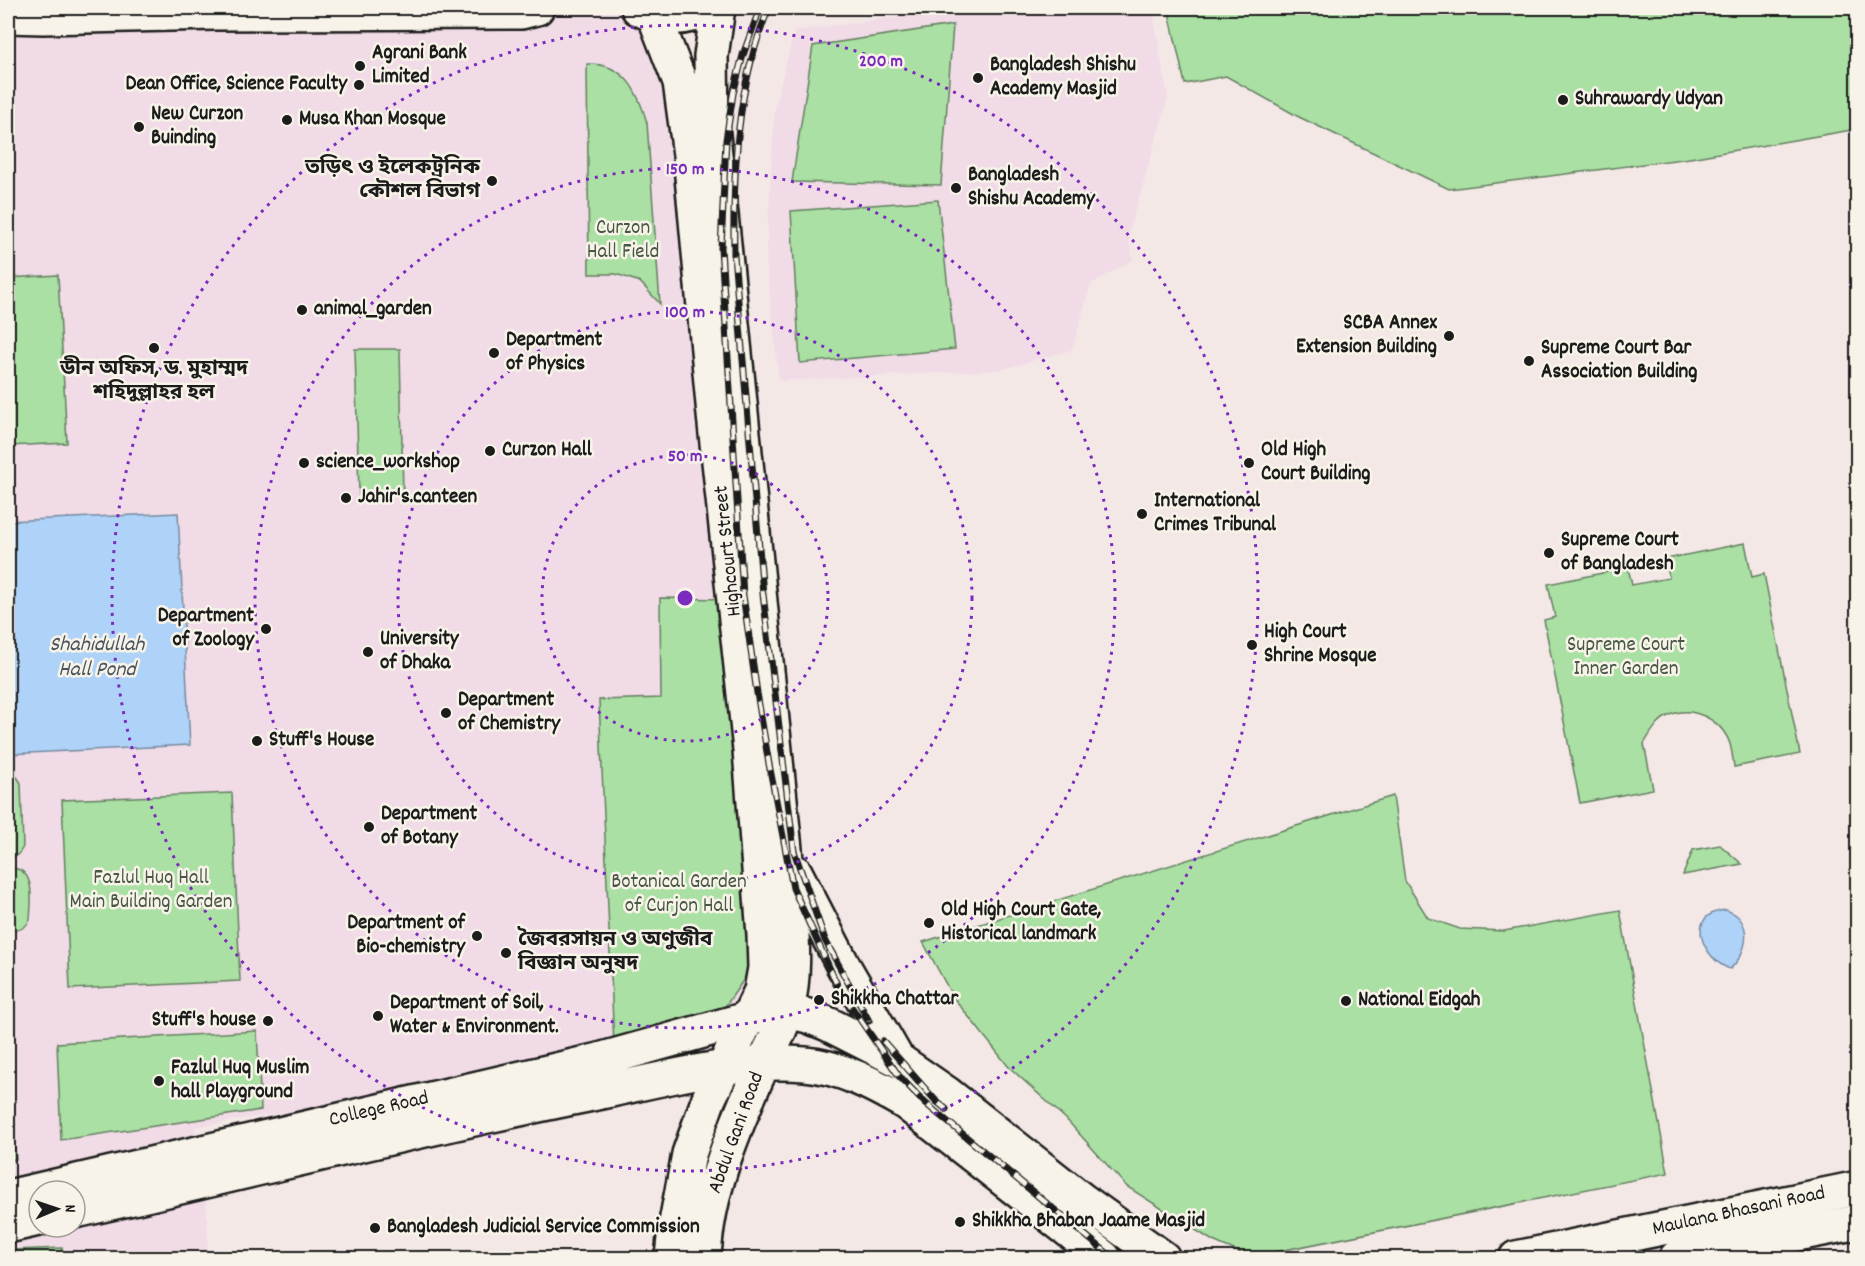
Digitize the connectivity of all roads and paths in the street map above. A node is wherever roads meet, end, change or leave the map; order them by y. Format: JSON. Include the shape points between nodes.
{"nodes":[{"id":1,"x":537,"y":8,"type":"edge"},
{"id":2,"x":708,"y":8,"type":"edge"},
{"id":3,"x":718,"y":8,"type":"edge"},
{"id":4,"x":646,"y":11,"type":"edge"},
{"id":5,"x":8,"y":16,"type":"edge"},
{"id":6,"x":786,"y":855,"type":"junction"},
{"id":7,"x":787,"y":1011,"type":"junction"},
{"id":8,"x":749,"y":1018,"type":"junction"},
{"id":9,"x":897,"y":1059,"type":"junction"},
{"id":10,"x":763,"y":1063,"type":"junction"},
{"id":11,"x":722,"y":1069,"type":"junction"},
{"id":12,"x":1857,"y":1188,"type":"edge"},
{"id":13,"x":8,"y":1197,"type":"edge"},
{"id":14,"x":87,"y":1208,"type":"edge"},
{"id":15,"x":27,"y":1222,"type":"edge"},
{"id":16,"x":1857,"y":1222,"type":"edge"},
{"id":17,"x":8,"y":1226,"type":"edge"},
{"id":18,"x":672,"y":1258,"type":"edge"},
{"id":19,"x":704,"y":1258,"type":"edge"},
{"id":20,"x":1104,"y":1258,"type":"edge"},
{"id":21,"x":1163,"y":1258,"type":"edge"},
{"id":22,"x":1516,"y":1258,"type":"edge"},
{"id":23,"x":1676,"y":1258,"type":"edge"}],
"edges":[{"from":1,"to":5,"type":"main road","via":[[521,12]]},
{"from":2,"to":4,"type":"main road","via":[[677,18]]},
{"from":3,"to":6,"type":"main road","name":"Highcourt Street","via":[[711,56],[712,125]]},
{"from":4,"to":8,"type":"main road","name":"Highcourt Street","via":[[680,81],[690,155],[750,750],[764,935],[761,991]]},
{"from":6,"to":7,"type":"main road","name":"Highcourt Street","via":[[793,943],[793,981]]},
{"from":6,"to":9,"type":"main road"},
{"from":7,"to":8,"type":"main road","name":"College Road"},
{"from":7,"to":9,"type":"main road","via":[[828,1024]]},
{"from":7,"to":10,"type":"main road","name":"Abdul Gani Road"},
{"from":8,"to":11,"type":"main road","name":"Abdul Gani Road"},
{"from":8,"to":13,"type":"main road","name":"College Road","via":[[599,1060]]},
{"from":9,"to":21,"type":"main road"},
{"from":10,"to":11,"type":"main road","name":"College Road"},
{"from":10,"to":19,"type":"main road","name":"Abdul Gani Road","via":[[721,1166]]},
{"from":10,"to":20,"type":"main road","name":"College Road","via":[[806,1064],[838,1070],[887,1092]]},
{"from":11,"to":14,"type":"main road","name":"College Road","via":[[537,1105]]},
{"from":11,"to":18,"type":"main road","name":"Abdul Gani Road","via":[[689,1154]]},
{"from":12,"to":22,"type":"main road","name":"Maulana Bhasani Road"},
{"from":15,"to":17,"type":"main road"},
{"from":16,"to":23,"type":"main road","name":"Maulana Bhasani Road"}]}
